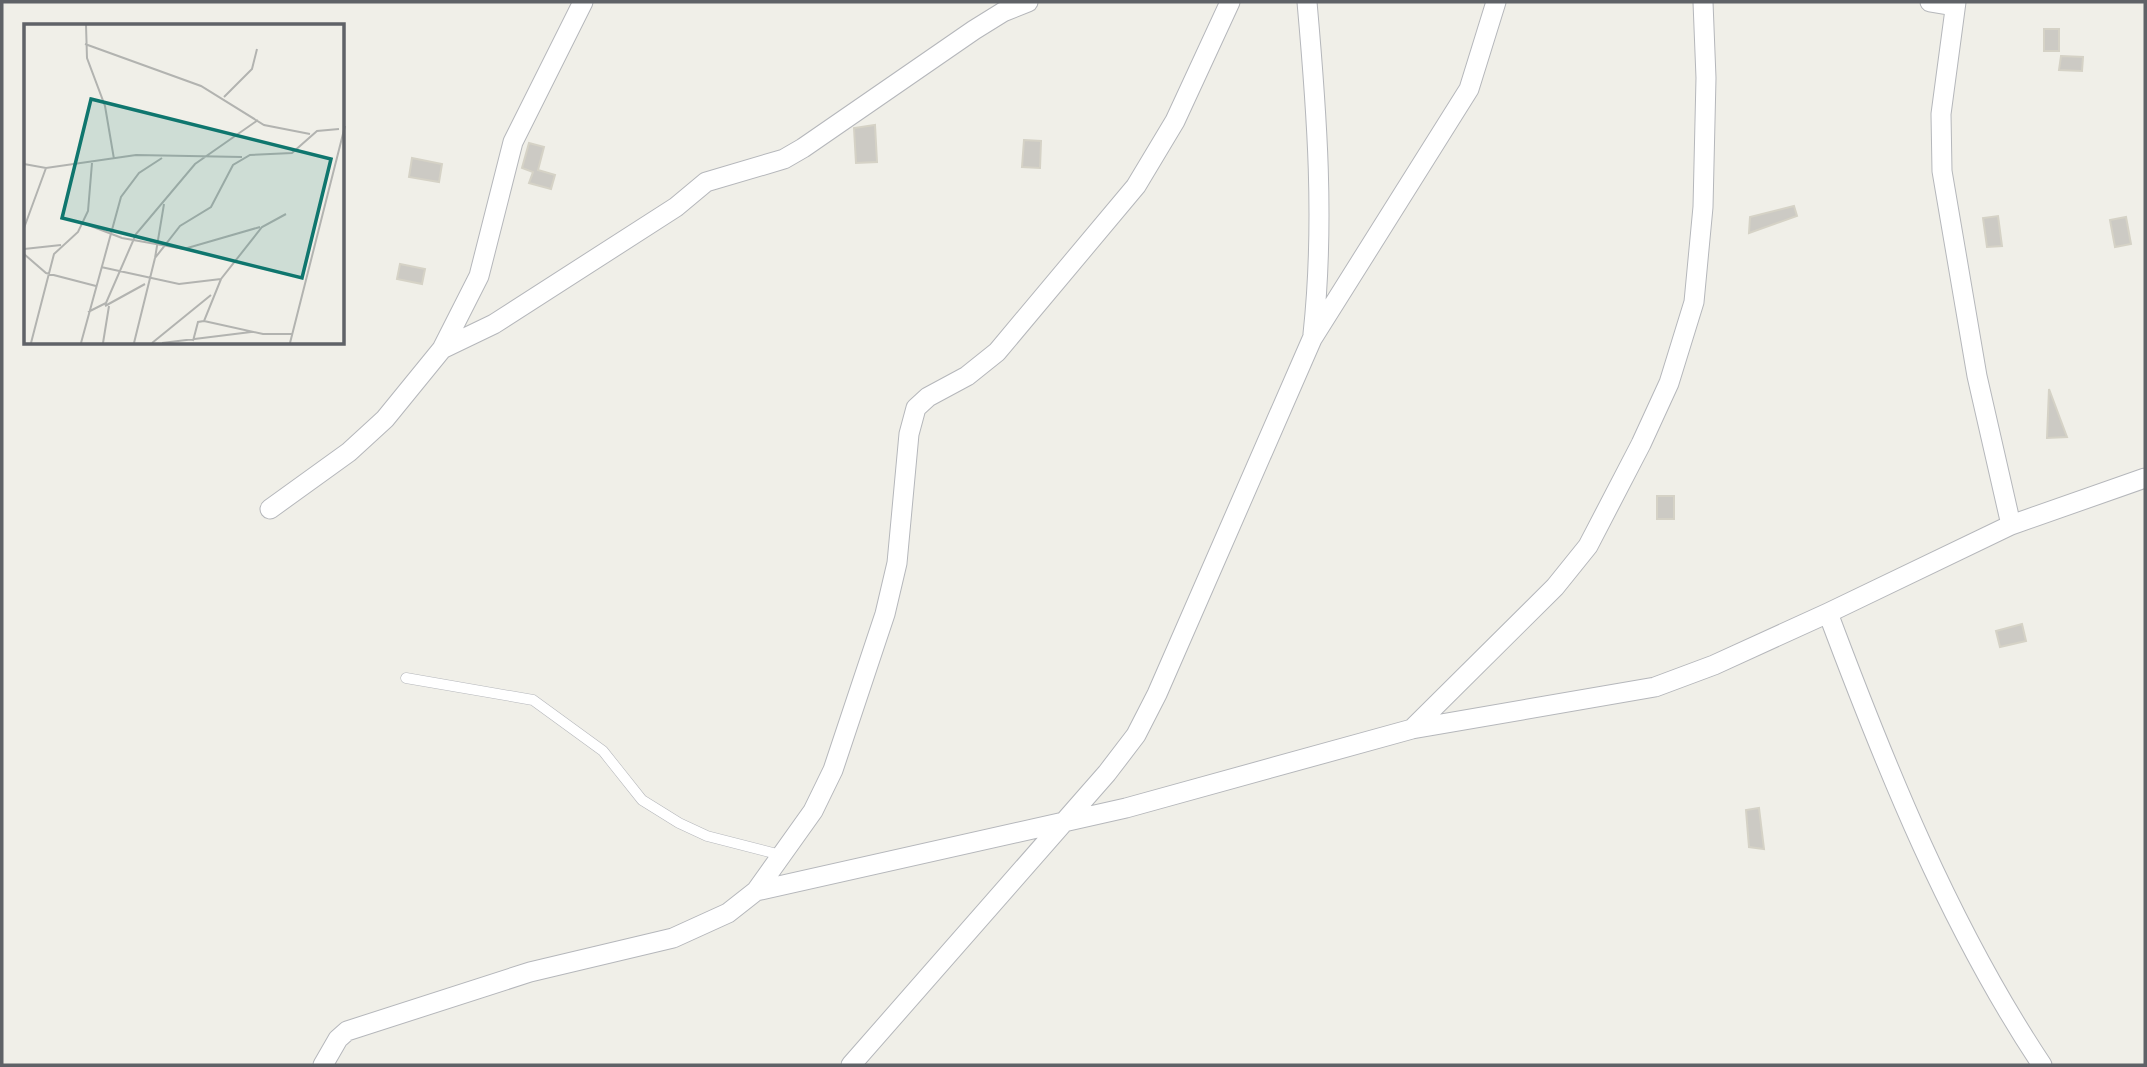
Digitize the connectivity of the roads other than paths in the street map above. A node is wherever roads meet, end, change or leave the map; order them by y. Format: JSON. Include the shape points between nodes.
{"nodes":[{"id":1,"x":583,"y":2,"type":"edge"},
{"id":2,"x":1028,"y":2,"type":"edge"},
{"id":3,"x":1230,"y":2,"type":"edge"},
{"id":4,"x":1307,"y":2,"type":"edge"},
{"id":5,"x":1496,"y":2,"type":"edge"},
{"id":6,"x":1703,"y":2,"type":"edge"},
{"id":7,"x":1930,"y":2,"type":"edge"},
{"id":8,"x":1955,"y":4,"type":"edge"},
{"id":9,"x":1312,"y":339,"type":"junction"},
{"id":10,"x":442,"y":349,"type":"junction"},
{"id":11,"x":2145,"y":478,"type":"edge"},
{"id":12,"x":270,"y":509,"type":"dead end"},
{"id":13,"x":2011,"y":525,"type":"junction"},
{"id":14,"x":1828,"y":613,"type":"junction"},
{"id":15,"x":406,"y":678,"type":"dead end"},
{"id":16,"x":1412,"y":729,"type":"junction"},
{"id":17,"x":1060,"y":824,"type":"junction"},
{"id":18,"x":781,"y":855,"type":"junction"},
{"id":19,"x":756,"y":891,"type":"junction"},
{"id":20,"x":323,"y":1065,"type":"edge"},
{"id":21,"x":851,"y":1065,"type":"edge"},
{"id":22,"x":2042,"y":1065,"type":"edge"}],
"edges":[{"from":1,"to":10,"type":"street","via":[[513,142],[479,276]]},
{"from":2,"to":10,"type":"street","via":[[974,30],[803,148],[776,162],[706,182],[676,207],[494,324]]},
{"from":3,"to":18,"type":"street","via":[[1175,121],[1136,186],[997,352],[916,408],[909,434],[897,563],[885,614],[833,770],[813,811]]},
{"from":4,"to":9,"type":"street","via":[[1320,165],[1320,250]]},
{"from":5,"to":9,"type":"street","via":[[1469,89]]},
{"from":6,"to":16,"type":"street","via":[[1706,159],[1698,262],[1691,313],[1669,383],[1588,546],[1555,587]]},
{"from":7,"to":8,"type":"street"},
{"from":8,"to":13,"type":"street","via":[[1941,114],[1942,172],[1978,376]]},
{"from":9,"to":17,"type":"street","via":[[1223,548],[1136,735]]},
{"from":10,"to":12,"type":"street","via":[[385,419],[349,453]]},
{"from":11,"to":13,"type":"street"},
{"from":13,"to":14,"type":"street"},
{"from":14,"to":16,"type":"street","via":[[1655,687]]},
{"from":14,"to":22,"type":"street","via":[[1922,844]]},
{"from":15,"to":18,"type":"lane","via":[[533,700],[603,751],[642,800],[707,835]]},
{"from":16,"to":17,"type":"street"},
{"from":17,"to":19,"type":"street"},
{"from":17,"to":21,"type":"street"},
{"from":18,"to":19,"type":"street"},
{"from":19,"to":20,"type":"street","via":[[728,913],[673,939],[530,972],[347,1031]]}]}
